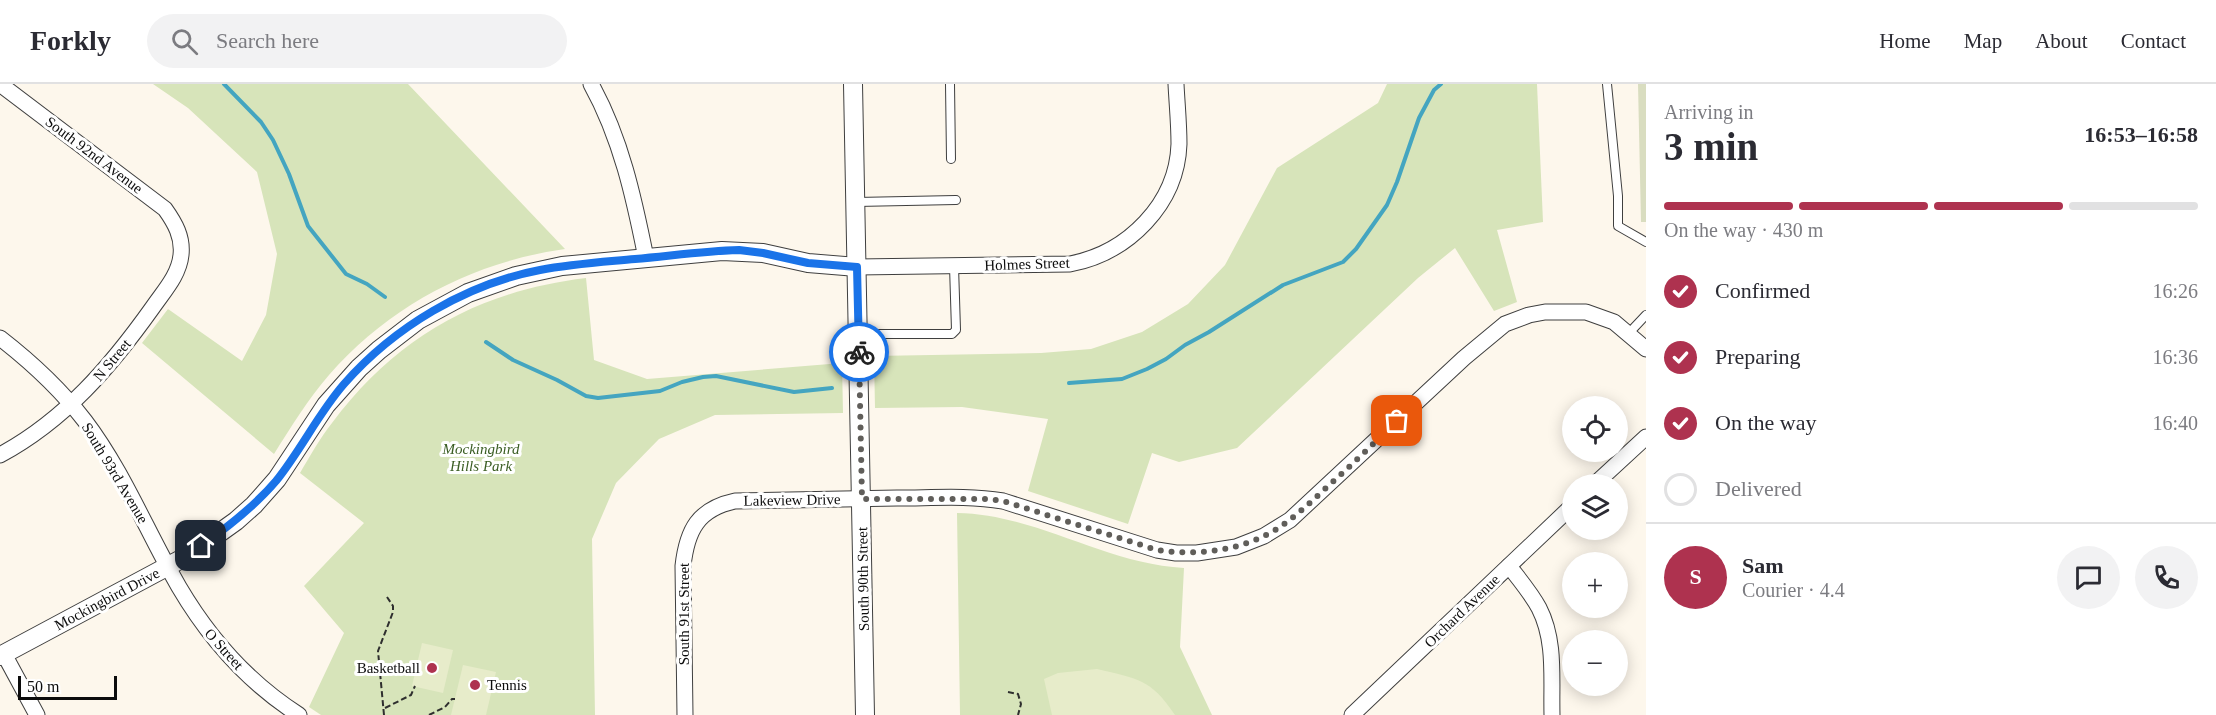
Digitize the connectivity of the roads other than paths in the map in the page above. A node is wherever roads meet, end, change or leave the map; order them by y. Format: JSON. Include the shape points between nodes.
{"nodes":[{"id":1,"x":0,"y":84,"type":"edge"},
{"id":2,"x":591,"y":84,"type":"edge"},
{"id":3,"x":853,"y":84,"type":"edge"},
{"id":4,"x":950,"y":84,"type":"edge"},
{"id":5,"x":1176,"y":84,"type":"edge"},
{"id":6,"x":1607,"y":84,"type":"edge"},
{"id":7,"x":951,"y":159,"type":"dead end"},
{"id":8,"x":956,"y":200,"type":"dead end"},
{"id":9,"x":856,"y":202,"type":"junction"},
{"id":10,"x":179,"y":234,"type":"joint"},
{"id":11,"x":1646,"y":243,"type":"edge"},
{"id":12,"x":646,"y":258,"type":"junction"},
{"id":13,"x":954,"y":266,"type":"junction"},
{"id":14,"x":857,"y":267,"type":"junction"},
{"id":15,"x":1646,"y":315,"type":"edge"},
{"id":16,"x":1629,"y":333,"type":"junction"},
{"id":17,"x":859,"y":334,"type":"junction"},
{"id":18,"x":0,"y":338,"type":"edge"},
{"id":19,"x":1646,"y":349,"type":"edge"},
{"id":20,"x":71,"y":405,"type":"junction"},
{"id":21,"x":1646,"y":437,"type":"edge"},
{"id":22,"x":0,"y":454,"type":"edge"},
{"id":23,"x":1606,"y":474,"type":"edge"},
{"id":24,"x":862,"y":499,"type":"junction"},
{"id":25,"x":1562,"y":516,"type":"edge"},
{"id":26,"x":702,"y":517,"type":"joint"},
{"id":27,"x":1509,"y":566,"type":"junction"},
{"id":28,"x":168,"y":567,"type":"junction"},
{"id":29,"x":2,"y":655,"type":"edge"},
{"id":30,"x":37,"y":715,"type":"edge"},
{"id":31,"x":299,"y":715,"type":"edge"},
{"id":32,"x":685,"y":715,"type":"edge"},
{"id":33,"x":865,"y":715,"type":"edge"},
{"id":34,"x":1352,"y":715,"type":"edge"},
{"id":35,"x":1552,"y":715,"type":"edge"}],
"edges":[{"from":1,"to":10,"type":"street","name":"South 92nd Avenue","via":[[165,209]]},
{"from":2,"to":12,"type":"street","via":[[627,172]]},
{"from":3,"to":9,"type":"street","name":"South 90th Street"},
{"from":4,"to":7,"type":"lane"},
{"from":5,"to":13,"type":"street","name":"Holmes Street","via":[[1179,144],[1173,176],[1160,204],[1137,231],[1107,252],[1078,262]]},
{"from":6,"to":11,"type":"lane","via":[[1618,226]]},
{"from":8,"to":9,"type":"lane"},
{"from":9,"to":14,"type":"street","name":"South 90th Street"},
{"from":10,"to":20,"type":"street","name":"N Street","via":[[181,256],[173,279],[105,371]]},
{"from":12,"to":14,"type":"street","name":"Mockingbird Drive","via":[[739,250],[808,263]]},
{"from":12,"to":28,"type":"street","name":"Mockingbird Drive","via":[[562,266],[516,276],[468,293],[418,320],[344,384],[254,505]]},
{"from":13,"to":14,"type":"street","name":"Holmes Street"},
{"from":13,"to":17,"type":"lane","via":[[956,330],[952,334]]},
{"from":14,"to":17,"type":"street","name":"South 90th Street"},
{"from":15,"to":16,"type":"lane"},
{"from":16,"to":19,"type":"street","name":"Lakeview Drive"},
{"from":16,"to":24,"type":"street","name":"Lakeview Drive","via":[[1606,318],[1586,312],[1545,312],[1504,324],[1290,520],[1264,536],[1221,550],[1157,550],[989,499]]},
{"from":17,"to":24,"type":"street","name":"South 90th Street"},
{"from":18,"to":20,"type":"street","name":"South 93rd Avenue"},
{"from":20,"to":22,"type":"street","name":"N Street","via":[[31,437]]},
{"from":20,"to":28,"type":"street","name":"South 93rd Avenue","via":[[104,450]]},
{"from":21,"to":23,"type":"street"},
{"from":24,"to":26,"type":"street","name":"Lakeview Drive","via":[[735,501]]},
{"from":24,"to":33,"type":"street","name":"South 90th Street"},
{"from":25,"to":27,"type":"street","name":"Orchard Avenue"},
{"from":26,"to":32,"type":"street","name":"South 91st Street","via":[[688,537],[683,566]]},
{"from":27,"to":34,"type":"street","name":"Orchard Avenue"},
{"from":27,"to":35,"type":"street","via":[[1533,598],[1547,630]]},
{"from":28,"to":29,"type":"street","name":"Mockingbird Drive"},
{"from":28,"to":31,"type":"street","name":"O Street","via":[[206,629],[226,652],[258,685]]},
{"from":29,"to":30,"type":"street"}]}
